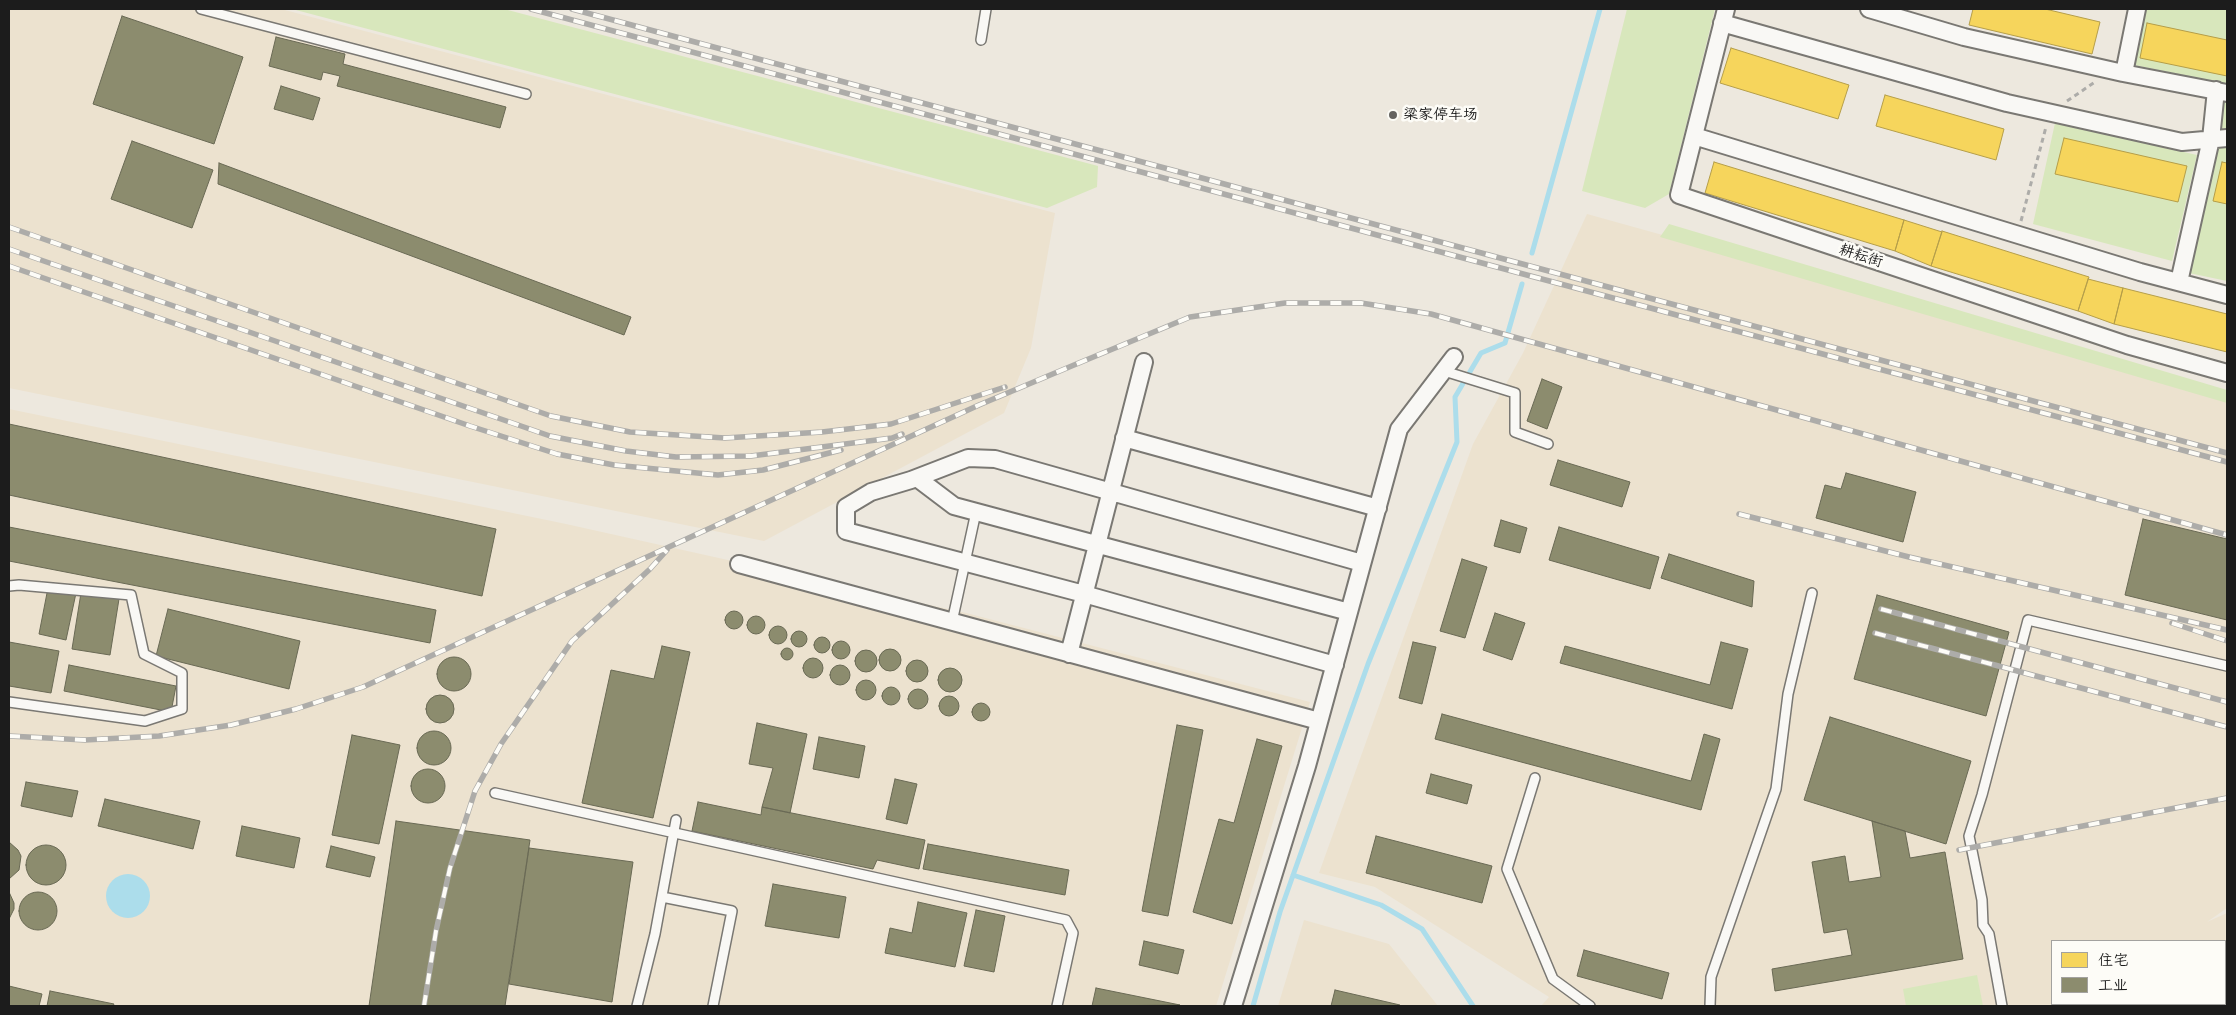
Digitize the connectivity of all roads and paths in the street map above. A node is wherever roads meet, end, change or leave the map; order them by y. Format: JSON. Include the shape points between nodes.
{"nodes":[{"id":1,"x":201,"y":9,"type":"edge"},
{"id":2,"x":986,"y":9,"type":"edge"},
{"id":3,"x":1869,"y":9,"type":"edge"},
{"id":4,"x":2137,"y":9,"type":"edge"},
{"id":5,"x":1724,"y":16,"type":"edge"},
{"id":6,"x":981,"y":40,"type":"dead end"},
{"id":7,"x":2118,"y":72,"type":"junction"},
{"id":8,"x":2222,"y":91,"type":"edge"},
{"id":9,"x":526,"y":94,"type":"dead end"},
{"id":10,"x":2050,"y":112,"type":"junction"},
{"id":11,"x":1694,"y":136,"type":"junction"},
{"id":12,"x":2227,"y":138,"type":"edge"},
{"id":13,"x":2211,"y":139,"type":"junction"},
{"id":14,"x":2018,"y":235,"type":"junction"},
{"id":15,"x":2179,"y":282,"type":"junction"},
{"id":16,"x":2227,"y":295,"type":"edge"},
{"id":17,"x":1454,"y":357,"type":"dead end"},
{"id":18,"x":1144,"y":362,"type":"dead end"},
{"id":19,"x":1450,"y":373,"type":"junction"},
{"id":20,"x":2227,"y":373,"type":"edge"},
{"id":21,"x":1124,"y":438,"type":"junction"},
{"id":22,"x":1548,"y":444,"type":"dead end"},
{"id":23,"x":917,"y":478,"type":"junction"},
{"id":24,"x":1110,"y":492,"type":"junction"},
{"id":25,"x":1378,"y":508,"type":"junction"},
{"id":26,"x":976,"y":512,"type":"junction"},
{"id":27,"x":1097,"y":544,"type":"junction"},
{"id":28,"x":965,"y":563,"type":"junction"},
{"id":29,"x":1362,"y":563,"type":"junction"},
{"id":30,"x":739,"y":564,"type":"dead end"},
{"id":31,"x":9,"y":586,"type":"edge"},
{"id":32,"x":1812,"y":593,"type":"dead end"},
{"id":33,"x":1084,"y":594,"type":"junction"},
{"id":34,"x":1349,"y":612,"type":"junction"},
{"id":35,"x":952,"y":622,"type":"junction"},
{"id":36,"x":1069,"y":654,"type":"junction"},
{"id":37,"x":1334,"y":665,"type":"junction"},
{"id":38,"x":2227,"y":666,"type":"edge"},
{"id":39,"x":9,"y":702,"type":"edge"},
{"id":40,"x":1319,"y":721,"type":"junction"},
{"id":41,"x":1536,"y":778,"type":"dead end"},
{"id":42,"x":495,"y":793,"type":"dead end"},
{"id":43,"x":676,"y":820,"type":"dead end"},
{"id":44,"x":673,"y":833,"type":"junction"},
{"id":45,"x":662,"y":897,"type":"junction"},
{"id":46,"x":637,"y":1006,"type":"edge"},
{"id":47,"x":713,"y":1006,"type":"edge"},
{"id":48,"x":1057,"y":1006,"type":"edge"},
{"id":49,"x":1233,"y":1006,"type":"edge"},
{"id":50,"x":1590,"y":1006,"type":"edge"},
{"id":51,"x":1710,"y":1006,"type":"edge"},
{"id":52,"x":2002,"y":1006,"type":"edge"}],
"edges":[{"from":1,"to":9,"type":"lane"},
{"from":2,"to":6,"type":"lane"},
{"from":3,"to":7,"type":"street","via":[[1964,37]]},
{"from":4,"to":7,"type":"street"},
{"from":5,"to":10,"type":"street","via":[[2007,103]]},
{"from":5,"to":11,"type":"street","name":"耕耘街"},
{"from":7,"to":8,"type":"street"},
{"from":7,"to":10,"type":"path"},
{"from":8,"to":13,"type":"street"},
{"from":10,"to":13,"type":"street","via":[[2182,142]]},
{"from":10,"to":14,"type":"path"},
{"from":11,"to":14,"type":"street"},
{"from":11,"to":20,"type":"street","name":"耕耘街","via":[[1679,195],[2128,345]]},
{"from":12,"to":13,"type":"street"},
{"from":13,"to":15,"type":"street"},
{"from":14,"to":15,"type":"street"},
{"from":15,"to":16,"type":"street"},
{"from":17,"to":19,"type":"street"},
{"from":18,"to":21,"type":"street"},
{"from":19,"to":22,"type":"lane","via":[[1515,393],[1515,432]]},
{"from":19,"to":25,"type":"street","via":[[1399,429]]},
{"from":21,"to":24,"type":"street"},
{"from":21,"to":25,"type":"street"},
{"from":23,"to":24,"type":"street","via":[[968,458],[995,458]]},
{"from":23,"to":26,"type":"street","via":[[954,506]]},
{"from":23,"to":28,"type":"street","via":[[870,492],[846,507],[846,531]]},
{"from":24,"to":27,"type":"street"},
{"from":24,"to":29,"type":"street"},
{"from":25,"to":29,"type":"street"},
{"from":26,"to":27,"type":"street"},
{"from":26,"to":28,"type":"lane"},
{"from":27,"to":33,"type":"street"},
{"from":27,"to":34,"type":"street"},
{"from":28,"to":33,"type":"street"},
{"from":28,"to":35,"type":"lane"},
{"from":29,"to":34,"type":"street"},
{"from":30,"to":35,"type":"street"},
{"from":31,"to":39,"type":"lane","via":[[130,595],[144,654],[182,673],[182,710],[145,721]]},
{"from":32,"to":51,"type":"lane","via":[[1788,694],[1776,789],[1711,977]]},
{"from":33,"to":36,"type":"street"},
{"from":33,"to":37,"type":"street"},
{"from":34,"to":37,"type":"street"},
{"from":35,"to":36,"type":"street"},
{"from":36,"to":40,"type":"street"},
{"from":37,"to":40,"type":"street"},
{"from":38,"to":52,"type":"lane","via":[[2028,620],[1969,836],[1982,900],[1983,925],[1989,934]]},
{"from":40,"to":49,"type":"street"},
{"from":41,"to":50,"type":"lane","via":[[1507,869],[1553,979]]},
{"from":42,"to":44,"type":"lane"},
{"from":43,"to":44,"type":"lane"},
{"from":44,"to":45,"type":"lane"},
{"from":44,"to":48,"type":"lane","via":[[1066,920],[1074,933]]},
{"from":45,"to":46,"type":"lane"},
{"from":45,"to":47,"type":"lane","via":[[732,911]]}]}
